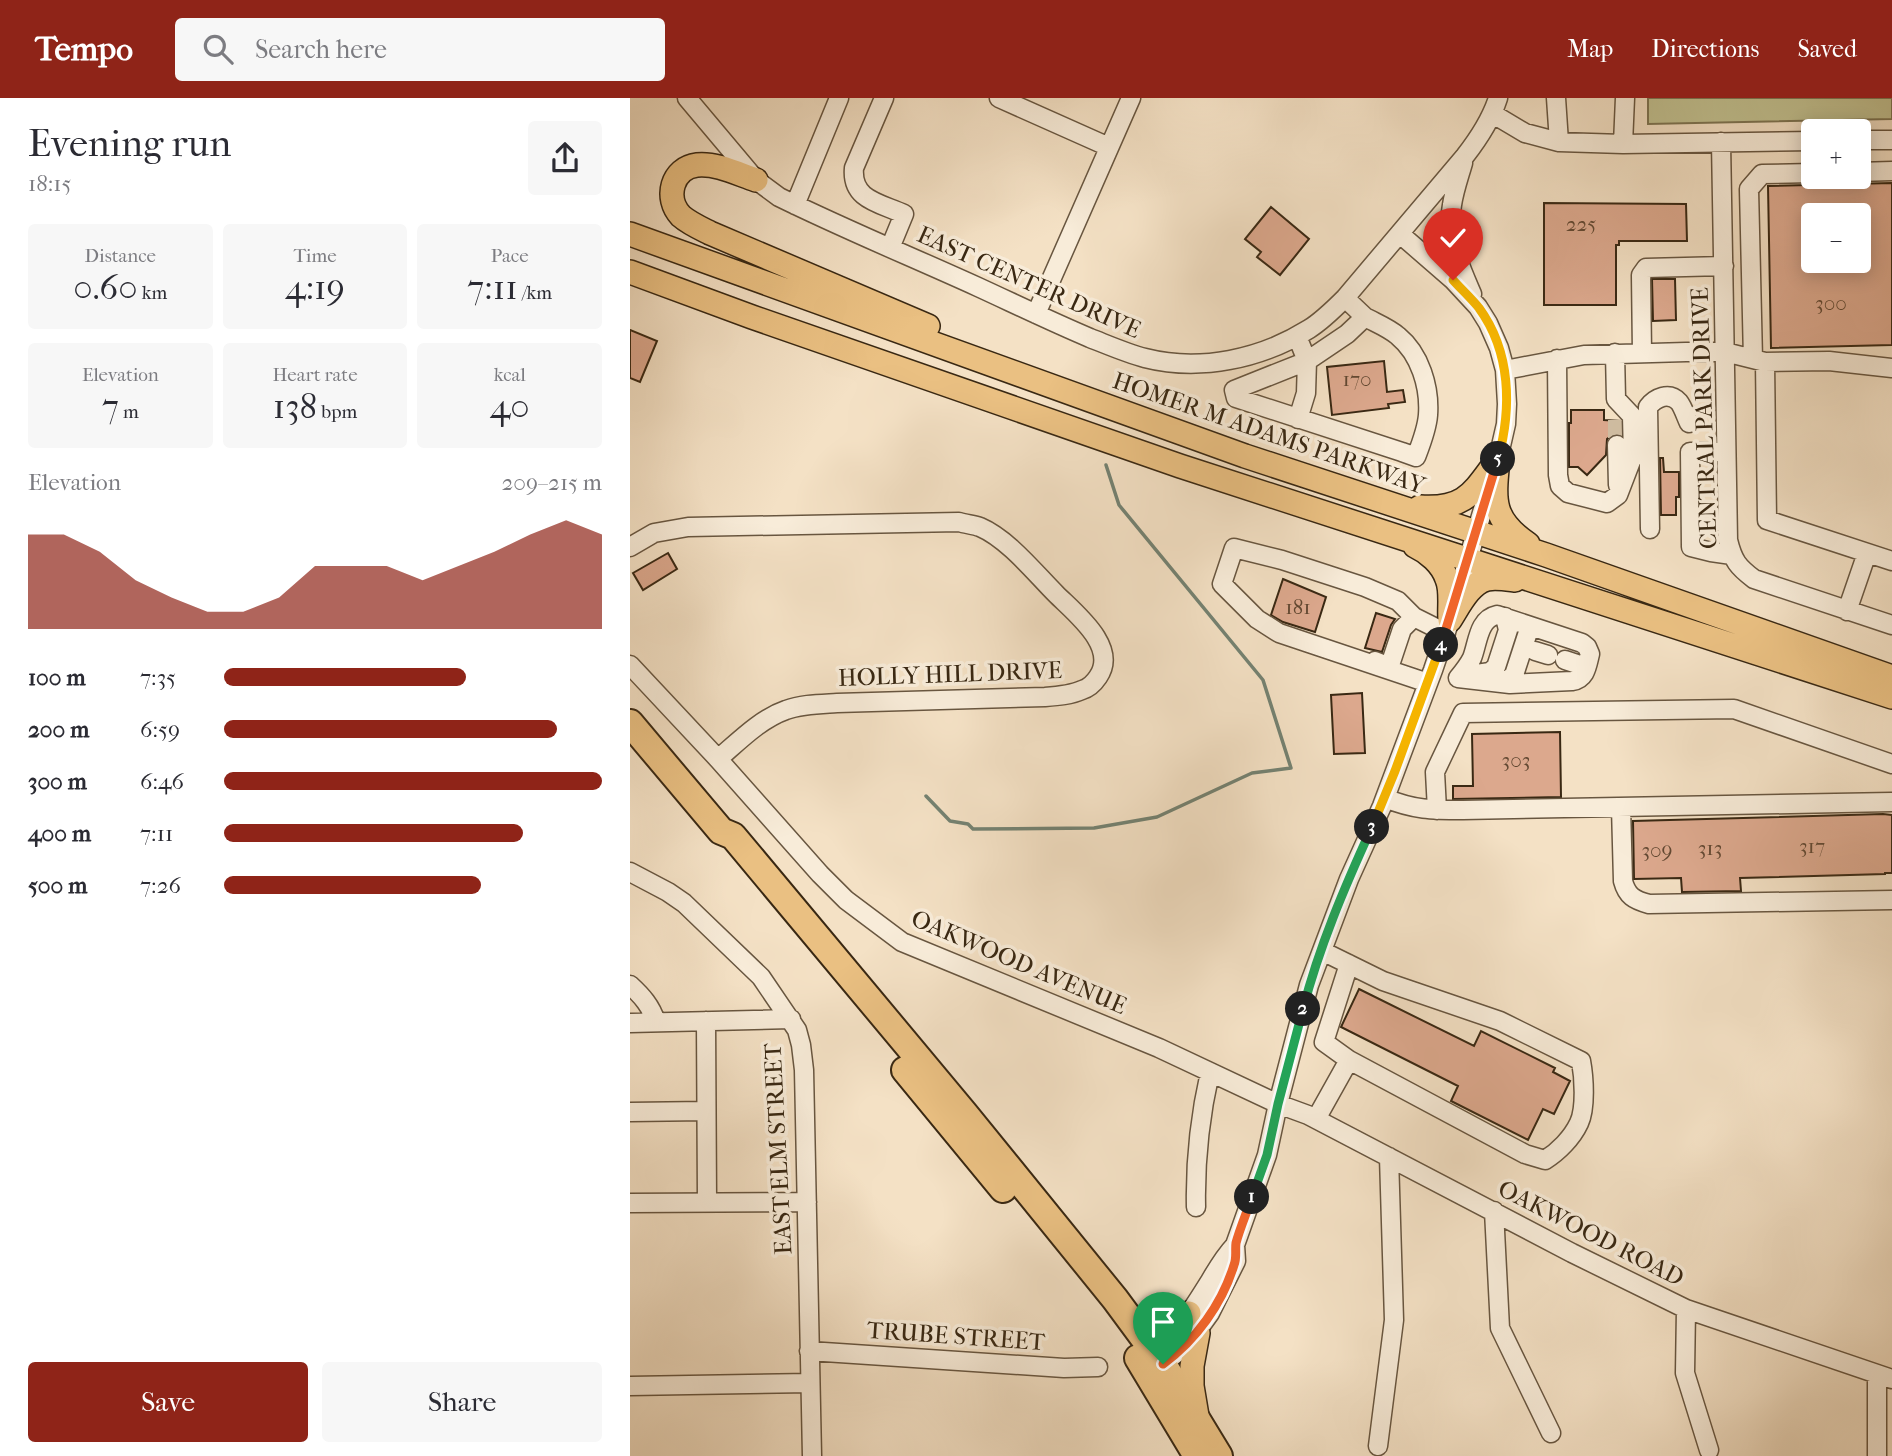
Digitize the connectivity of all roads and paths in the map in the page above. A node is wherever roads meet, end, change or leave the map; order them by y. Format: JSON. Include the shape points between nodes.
{"nodes":[{"id":1,"x":687,"y":98,"type":"edge"},
{"id":2,"x":839,"y":98,"type":"edge"},
{"id":3,"x":884,"y":98,"type":"edge"},
{"id":4,"x":999,"y":98,"type":"edge"},
{"id":5,"x":1131,"y":98,"type":"edge"},
{"id":6,"x":1556,"y":98,"type":"edge"},
{"id":7,"x":1625,"y":98,"type":"edge"},
{"id":8,"x":1496,"y":106,"type":"edge"},
{"id":9,"x":1871,"y":140,"type":"edge"},
{"id":10,"x":1892,"y":140,"type":"edge"},
{"id":11,"x":1801,"y":141,"type":"edge"},
{"id":12,"x":1559,"y":142,"type":"junction"},
{"id":13,"x":1721,"y":142,"type":"junction"},
{"id":14,"x":1623,"y":144,"type":"junction"},
{"id":15,"x":1109,"y":147,"type":"junction"},
{"id":16,"x":1465,"y":156,"type":"junction"},
{"id":17,"x":1892,"y":171,"type":"edge"},
{"id":18,"x":1871,"y":172,"type":"edge"},
{"id":19,"x":1801,"y":173,"type":"edge"},
{"id":20,"x":756,"y":180,"type":"junction"},
{"id":21,"x":795,"y":205,"type":"junction"},
{"id":22,"x":630,"y":234,"type":"edge"},
{"id":23,"x":1400,"y":234,"type":"junction"},
{"id":24,"x":890,"y":248,"type":"junction"},
{"id":25,"x":1724,"y":266,"type":"junction"},
{"id":26,"x":630,"y":272,"type":"edge"},
{"id":27,"x":1345,"y":298,"type":"junction"},
{"id":28,"x":1478,"y":307,"type":"junction"},
{"id":29,"x":1036,"y":314,"type":"junction"},
{"id":30,"x":1365,"y":317,"type":"junction"},
{"id":31,"x":1297,"y":336,"type":"junction"},
{"id":32,"x":1725,"y":352,"type":"junction"},
{"id":33,"x":1615,"y":353,"type":"junction"},
{"id":34,"x":1642,"y":353,"type":"junction"},
{"id":35,"x":1557,"y":359,"type":"junction"},
{"id":36,"x":1759,"y":360,"type":"junction"},
{"id":37,"x":1307,"y":361,"type":"junction"},
{"id":38,"x":1892,"y":368,"type":"edge"},
{"id":39,"x":1505,"y":370,"type":"junction"},
{"id":40,"x":1616,"y":399,"type":"junction"},
{"id":41,"x":1298,"y":419,"type":"junction"},
{"id":42,"x":1617,"y":420,"type":"tunnel mouth"},
{"id":43,"x":1689,"y":423,"type":"dead end"},
{"id":44,"x":1617,"y":445,"type":"tunnel mouth"},
{"id":45,"x":1726,"y":452,"type":"junction"},
{"id":46,"x":1245,"y":456,"type":"junction"},
{"id":47,"x":1498,"y":459,"type":"junction"},
{"id":48,"x":1618,"y":495,"type":"junction"},
{"id":49,"x":1397,"y":506,"type":"junction"},
{"id":50,"x":1650,"y":529,"type":"dead end"},
{"id":51,"x":1476,"y":532,"type":"junction"},
{"id":52,"x":1390,"y":533,"type":"junction"},
{"id":53,"x":630,"y":547,"type":"edge"},
{"id":54,"x":1867,"y":553,"type":"junction"},
{"id":55,"x":1546,"y":555,"type":"junction"},
{"id":56,"x":1731,"y":555,"type":"junction"},
{"id":57,"x":1468,"y":559,"type":"junction"},
{"id":58,"x":1892,"y":561,"type":"edge"},
{"id":59,"x":1542,"y":583,"type":"junction"},
{"id":60,"x":1847,"y":611,"type":"junction"},
{"id":61,"x":1414,"y":617,"type":"junction"},
{"id":62,"x":1505,"y":617,"type":"junction"},
{"id":63,"x":1892,"y":625,"type":"edge"},
{"id":64,"x":1448,"y":626,"type":"junction"},
{"id":65,"x":1530,"y":626,"type":"junction"},
{"id":66,"x":1549,"y":655,"type":"dead end"},
{"id":67,"x":1354,"y":658,"type":"junction"},
{"id":68,"x":630,"y":665,"type":"edge"},
{"id":69,"x":1586,"y":667,"type":"junction"},
{"id":70,"x":1430,"y":677,"type":"junction"},
{"id":71,"x":1892,"y":677,"type":"edge"},
{"id":72,"x":1465,"y":679,"type":"junction"},
{"id":73,"x":1892,"y":697,"type":"edge"},
{"id":74,"x":630,"y":723,"type":"edge"},
{"id":75,"x":718,"y":759,"type":"junction"},
{"id":76,"x":1892,"y":764,"type":"edge"},
{"id":77,"x":1385,"y":798,"type":"junction"},
{"id":78,"x":1892,"y":802,"type":"edge"},
{"id":79,"x":1621,"y":807,"type":"junction"},
{"id":80,"x":1437,"y":810,"type":"junction"},
{"id":81,"x":721,"y":831,"type":"junction"},
{"id":82,"x":630,"y":872,"type":"edge"},
{"id":83,"x":1892,"y":900,"type":"edge"},
{"id":84,"x":1322,"y":951,"type":"junction"},
{"id":85,"x":1349,"y":964,"type":"junction"},
{"id":86,"x":630,"y":985,"type":"edge"},
{"id":87,"x":791,"y":1019,"type":"junction"},
{"id":88,"x":706,"y":1021,"type":"junction"},
{"id":89,"x":656,"y":1022,"type":"junction"},
{"id":90,"x":630,"y":1023,"type":"edge"},
{"id":91,"x":1349,"y":1060,"type":"junction"},
{"id":92,"x":1210,"y":1072,"type":"junction"},
{"id":93,"x":1278,"y":1104,"type":"junction"},
{"id":94,"x":705,"y":1111,"type":"junction"},
{"id":95,"x":630,"y":1112,"type":"edge"},
{"id":96,"x":1316,"y":1119,"type":"junction"},
{"id":97,"x":1389,"y":1157,"type":"junction"},
{"id":98,"x":707,"y":1202,"type":"junction"},
{"id":99,"x":807,"y":1202,"type":"junction"},
{"id":100,"x":630,"y":1203,"type":"edge"},
{"id":101,"x":1196,"y":1207,"type":"dead end"},
{"id":102,"x":1494,"y":1211,"type":"junction"},
{"id":103,"x":1686,"y":1309,"type":"junction"},
{"id":104,"x":1131,"y":1321,"type":"junction"},
{"id":105,"x":1194,"y":1323,"type":"junction"},
{"id":106,"x":809,"y":1351,"type":"junction"},
{"id":107,"x":1151,"y":1363,"type":"junction"},
{"id":108,"x":1098,"y":1367,"type":"dead end"},
{"id":109,"x":1885,"y":1377,"type":"edge"},
{"id":110,"x":810,"y":1383,"type":"junction"},
{"id":111,"x":630,"y":1386,"type":"edge"},
{"id":112,"x":1198,"y":1419,"type":"junction"},
{"id":113,"x":1551,"y":1433,"type":"dead end"},
{"id":114,"x":1378,"y":1446,"type":"dead end"},
{"id":115,"x":1709,"y":1450,"type":"dead end"},
{"id":116,"x":812,"y":1456,"type":"edge"},
{"id":117,"x":1196,"y":1456,"type":"edge"},
{"id":118,"x":1219,"y":1456,"type":"edge"},
{"id":119,"x":1877,"y":1456,"type":"edge"}],
"edges":[{"from":1,"to":20,"type":"street","name":"EAST CENTER DRIVE"},
{"from":2,"to":21,"type":"street"},
{"from":3,"to":24,"type":"street","via":[[853,178],[862,195],[904,214]]},
{"from":4,"to":15,"type":"street"},
{"from":5,"to":15,"type":"street"},
{"from":6,"to":12,"type":"street"},
{"from":7,"to":14,"type":"street"},
{"from":8,"to":12,"type":"street","via":[[1525,133]]},
{"from":8,"to":16,"type":"street","name":"EAST CENTER DRIVE"},
{"from":9,"to":10,"type":"street"},
{"from":11,"to":13,"type":"street"},
{"from":12,"to":14,"type":"street"},
{"from":13,"to":14,"type":"street"},
{"from":13,"to":25,"type":"street","name":"CENTRAL PARK DRIVE"},
{"from":15,"to":29,"type":"street"},
{"from":16,"to":23,"type":"street","name":"EAST CENTER DRIVE"},
{"from":16,"to":28,"type":"street","via":[[1450,219],[1463,273]]},
{"from":17,"to":18,"type":"street"},
{"from":19,"to":36,"type":"street","via":[[1762,174],[1749,189]]},
{"from":20,"to":21,"type":"street","name":"EAST CENTER DRIVE"},
{"from":20,"to":46,"type":"main road","via":[[707,164],[694,165],[677,175],[674,204],[682,216],[710,233]]},
{"from":21,"to":24,"type":"street","name":"EAST CENTER DRIVE"},
{"from":22,"to":46,"type":"main road","name":"HOMER M ADAMS PARKWAY"},
{"from":23,"to":27,"type":"street","name":"EAST CENTER DRIVE"},
{"from":23,"to":28,"type":"street"},
{"from":24,"to":29,"type":"street","name":"EAST CENTER DRIVE"},
{"from":25,"to":32,"type":"street","name":"CENTRAL PARK DRIVE"},
{"from":25,"to":34,"type":"street","via":[[1646,268],[1642,275]]},
{"from":26,"to":52,"type":"main road","via":[[1167,461]]},
{"from":27,"to":30,"type":"street"},
{"from":27,"to":31,"type":"street","name":"EAST CENTER DRIVE"},
{"from":28,"to":39,"type":"street"},
{"from":29,"to":31,"type":"street","name":"EAST CENTER DRIVE","via":[[1125,352],[1176,363],[1224,362]]},
{"from":30,"to":37,"type":"street"},
{"from":30,"to":41,"type":"street","via":[[1398,335],[1413,352],[1422,373],[1428,416],[1416,457]]},
{"from":31,"to":37,"type":"street"},
{"from":32,"to":34,"type":"street"},
{"from":32,"to":36,"type":"street"},
{"from":32,"to":45,"type":"street","name":"CENTRAL PARK DRIVE"},
{"from":33,"to":34,"type":"street"},
{"from":33,"to":35,"type":"street"},
{"from":33,"to":40,"type":"street"},
{"from":35,"to":39,"type":"street"},
{"from":35,"to":48,"type":"street","via":[[1560,486],[1568,493],[1607,503]]},
{"from":36,"to":38,"type":"street"},
{"from":36,"to":54,"type":"street","via":[[1767,520]]},
{"from":37,"to":41,"type":"street","via":[[1306,393]]},
{"from":37,"to":41,"type":"street","via":[[1234,390],[1236,398]]},
{"from":39,"to":47,"type":"street","via":[[1506,424]]},
{"from":40,"to":42,"type":"street"},
{"from":40,"to":48,"type":"street","via":[[1632,416],[1633,456]]},
{"from":43,"to":50,"type":"street","via":[[1679,402],[1671,397],[1654,400],[1648,407]]},
{"from":44,"to":48,"type":"street"},
{"from":45,"to":56,"type":"street","name":"CENTRAL PARK DRIVE"},
{"from":45,"to":56,"type":"street","via":[[1690,452],[1691,547]]},
{"from":46,"to":49,"type":"main road","name":"HOMER M ADAMS PARKWAY"},
{"from":47,"to":49,"type":"main road","via":[[1475,489],[1453,506]]},
{"from":47,"to":51,"type":"street"},
{"from":47,"to":55,"type":"main road","via":[[1495,488],[1503,522]]},
{"from":49,"to":51,"type":"main road","name":"HOMER M ADAMS PARKWAY"},
{"from":51,"to":55,"type":"main road","name":"HOMER M ADAMS PARKWAY"},
{"from":51,"to":57,"type":"street"},
{"from":52,"to":57,"type":"main road"},
{"from":52,"to":64,"type":"main road","via":[[1436,561],[1447,579]]},
{"from":53,"to":75,"type":"street","name":"HOLLY HILL DRIVE","via":[[654,533],[688,527],[959,522],[979,527],[1008,547],[1091,629],[1102,650],[1101,675],[1089,687],[1073,693],[805,705],[776,714]]},
{"from":54,"to":58,"type":"street"},
{"from":54,"to":60,"type":"street"},
{"from":55,"to":71,"type":"main road","name":"HOMER M ADAMS PARKWAY"},
{"from":56,"to":60,"type":"street","name":"CENTRAL PARK DRIVE","via":[[1754,579]]},
{"from":57,"to":59,"type":"main road"},
{"from":57,"to":64,"type":"street"},
{"from":59,"to":64,"type":"main road","via":[[1487,579],[1465,597]]},
{"from":59,"to":73,"type":"main road"},
{"from":60,"to":63,"type":"street","name":"CENTRAL PARK DRIVE"},
{"from":61,"to":64,"type":"street"},
{"from":61,"to":67,"type":"street","via":[[1402,629],[1391,662],[1385,665]]},
{"from":61,"to":67,"type":"street","via":[[1398,601],[1365,587],[1234,548],[1222,584],[1257,619],[1279,633]]},
{"from":62,"to":65,"type":"street"},
{"from":62,"to":72,"type":"street","via":[[1489,616],[1484,621]]},
{"from":62,"to":72,"type":"street","via":[[1508,630],[1496,667]]},
{"from":64,"to":70,"type":"street"},
{"from":65,"to":69,"type":"street","via":[[1582,643],[1590,654]]},
{"from":65,"to":72,"type":"street","via":[[1514,675],[1508,680]]},
{"from":66,"to":69,"type":"street"},
{"from":67,"to":70,"type":"street"},
{"from":68,"to":75,"type":"street","name":"OAKWOOD AVENUE"},
{"from":69,"to":72,"type":"street","via":[[1583,677],[1573,681],[1510,684]]},
{"from":70,"to":72,"type":"street"},
{"from":70,"to":77,"type":"street"},
{"from":74,"to":81,"type":"highway"},
{"from":75,"to":92,"type":"street","name":"OAKWOOD AVENUE","via":[[838,891],[902,942]]},
{"from":76,"to":80,"type":"street","via":[[1734,709],[1463,713],[1435,772]]},
{"from":77,"to":80,"type":"street","via":[[1404,806]]},
{"from":77,"to":84,"type":"street"},
{"from":78,"to":79,"type":"street"},
{"from":79,"to":80,"type":"street"},
{"from":79,"to":83,"type":"street","via":[[1623,881],[1625,890],[1638,901]]},
{"from":81,"to":104,"type":"highway","via":[[733,836]]},
{"from":81,"to":107,"type":"highway","via":[[723,842],[949,1124]]},
{"from":82,"to":87,"type":"street","name":"EAST ELM STREET","via":[[684,903],[761,977]]},
{"from":84,"to":85,"type":"street"},
{"from":84,"to":93,"type":"street"},
{"from":85,"to":91,"type":"street","via":[[1324,1042]]},
{"from":85,"to":91,"type":"street","via":[[1383,981],[1500,1021],[1581,1060],[1585,1081],[1579,1122],[1558,1152],[1545,1160],[1525,1154]]},
{"from":86,"to":89,"type":"street","via":[[648,1004]]},
{"from":87,"to":88,"type":"street"},
{"from":87,"to":99,"type":"street","name":"EAST ELM STREET","via":[[804,1070]]},
{"from":88,"to":89,"type":"street"},
{"from":88,"to":94,"type":"street"},
{"from":89,"to":90,"type":"street"},
{"from":91,"to":96,"type":"street"},
{"from":92,"to":93,"type":"street","name":"OAKWOOD AVENUE"},
{"from":92,"to":101,"type":"street","via":[[1198,1142]]},
{"from":93,"to":96,"type":"street","name":"OAKWOOD ROAD"},
{"from":93,"to":105,"type":"street","via":[[1267,1155],[1236,1245],[1236,1261],[1210,1313]]},
{"from":94,"to":95,"type":"street"},
{"from":94,"to":98,"type":"street"},
{"from":96,"to":97,"type":"street","name":"OAKWOOD ROAD"},
{"from":97,"to":102,"type":"street","name":"OAKWOOD ROAD"},
{"from":97,"to":114,"type":"street","via":[[1394,1320]]},
{"from":98,"to":99,"type":"street"},
{"from":98,"to":100,"type":"street"},
{"from":99,"to":106,"type":"street","name":"EAST ELM STREET"},
{"from":102,"to":103,"type":"street","name":"OAKWOOD ROAD"},
{"from":102,"to":113,"type":"street","via":[[1500,1328]]},
{"from":103,"to":109,"type":"street","name":"OAKWOOD ROAD"},
{"from":103,"to":115,"type":"street","via":[[1685,1373]]},
{"from":104,"to":105,"type":"main road"},
{"from":104,"to":107,"type":"highway"},
{"from":105,"to":107,"type":"street","via":[[1187,1346]]},
{"from":105,"to":112,"type":"main road","via":[[1192,1386]]},
{"from":106,"to":108,"type":"street","name":"TRUBE STREET"},
{"from":106,"to":110,"type":"street","name":"EAST ELM STREET"},
{"from":107,"to":112,"type":"highway"},
{"from":107,"to":117,"type":"highway"},
{"from":109,"to":119,"type":"street"},
{"from":110,"to":111,"type":"street"},
{"from":110,"to":116,"type":"street","name":"EAST ELM STREET"},
{"from":112,"to":118,"type":"highway"}]}
